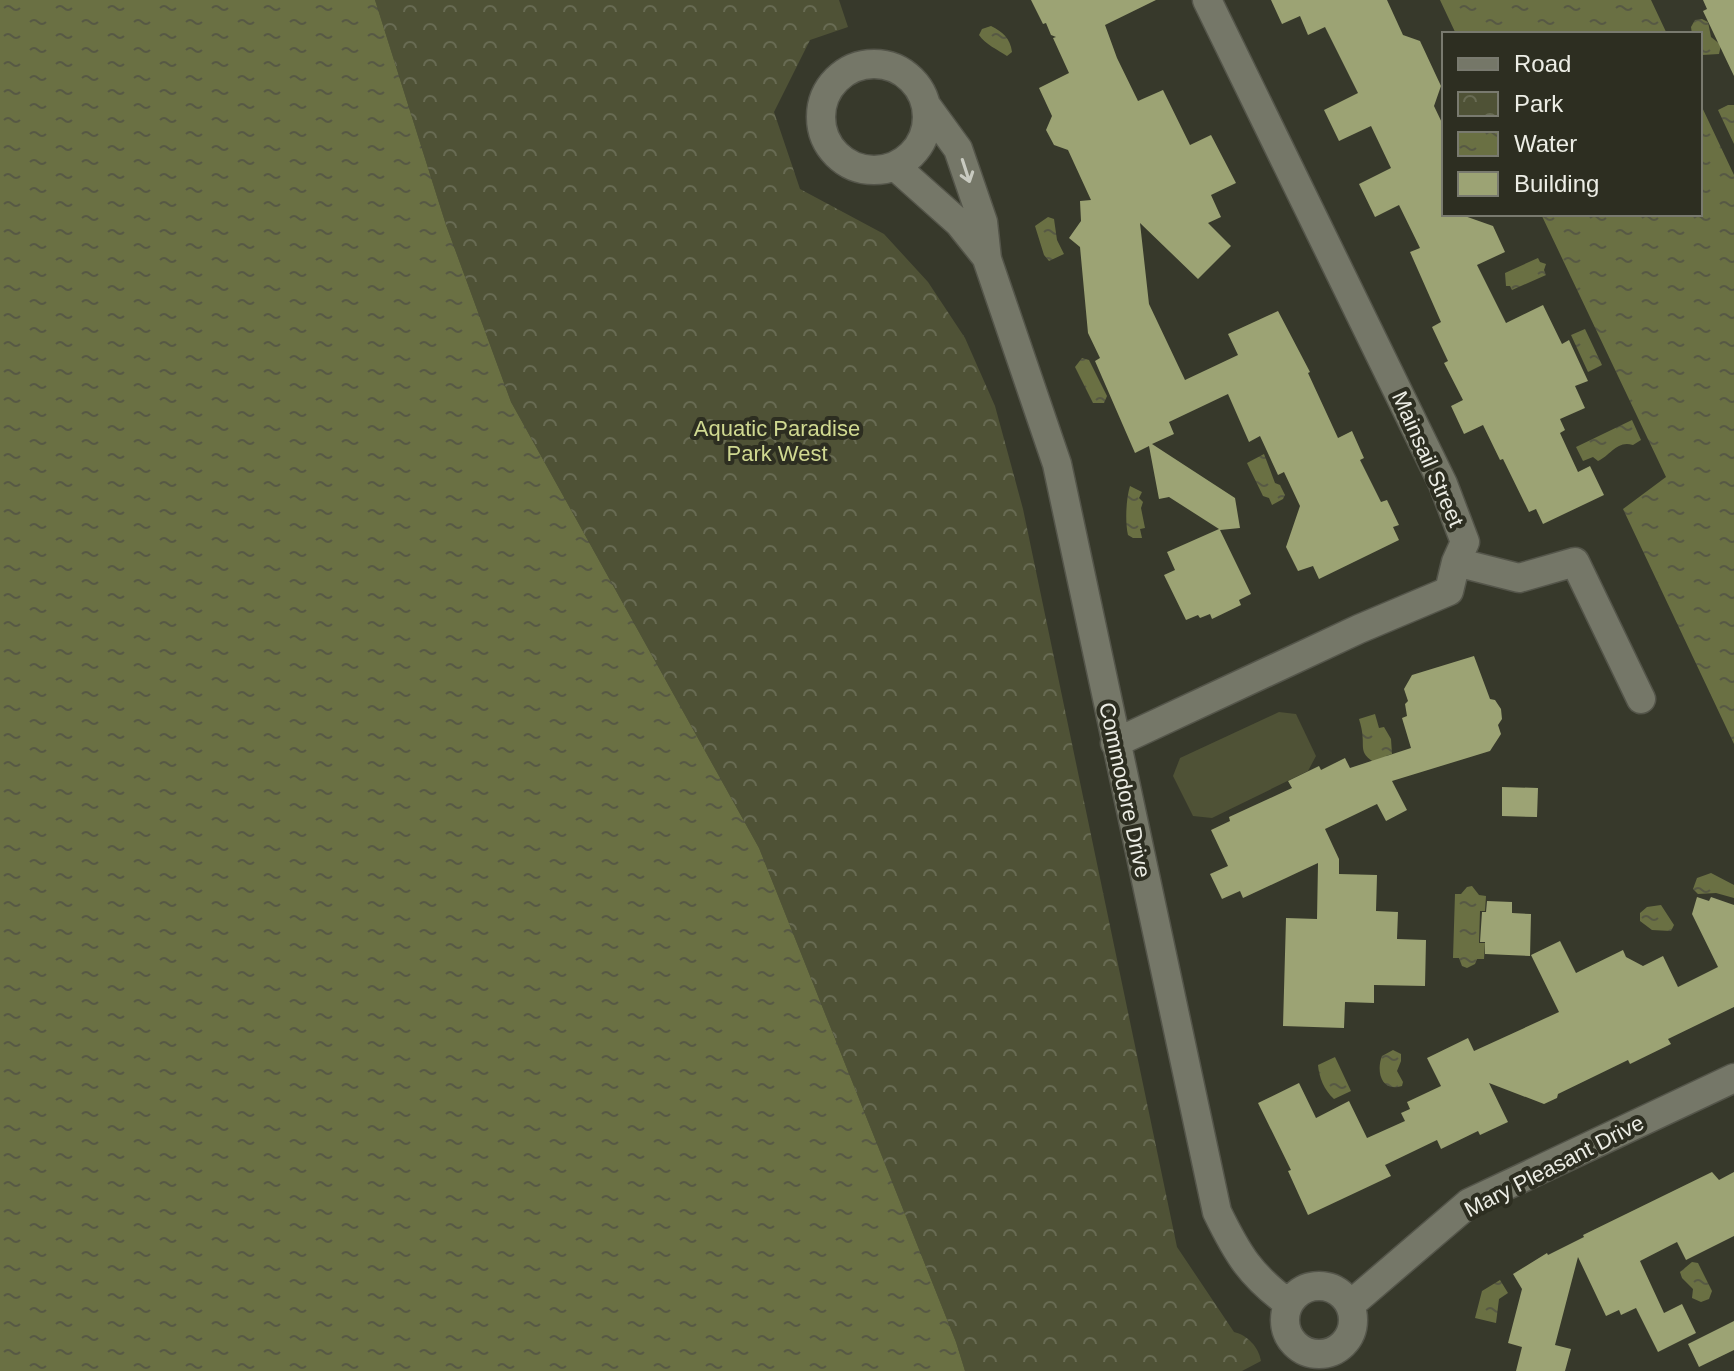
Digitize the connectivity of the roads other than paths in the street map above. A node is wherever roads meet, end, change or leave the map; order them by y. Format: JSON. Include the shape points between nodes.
{"nodes":[{"id":1,"x":1207,"y":0,"type":"edge"},
{"id":2,"x":926,"y":105,"type":"junction"},
{"id":3,"x":895,"y":166,"type":"junction"},
{"id":4,"x":987,"y":259,"type":"junction"},
{"id":5,"x":1456,"y":562,"type":"junction"},
{"id":6,"x":1641,"y":699,"type":"dead end"},
{"id":7,"x":1115,"y":743,"type":"junction"},
{"id":8,"x":1734,"y":1078,"type":"edge"},
{"id":9,"x":1289,"y":1304,"type":"junction"},
{"id":10,"x":1350,"y":1305,"type":"junction"},
{"id":11,"x":1314,"y":1362,"type":"edge"}],
"edges":[{"from":1,"to":5,"type":"street","name":"Mainsail Street","via":[[1443,484],[1465,542]]},
{"from":2,"to":3,"type":"street","via":[[918,147]]},
{"from":2,"to":3,"type":"street","via":[[909,77],[879,64],[846,72],[825,97],[823,130],[841,159],[874,170]]},
{"from":2,"to":4,"type":"street","name":"Commodore Drive","one_way":true,"via":[[958,149],[983,222]]},
{"from":3,"to":4,"type":"street","name":"Commodore Drive","via":[[959,223]]},
{"from":4,"to":7,"type":"street","name":"Commodore Drive","via":[[1057,464]]},
{"from":5,"to":6,"type":"street","via":[[1519,578],[1575,562]]},
{"from":5,"to":7,"type":"street","name":"Mainsail Street","via":[[1449,591]]},
{"from":7,"to":9,"type":"street","name":"Commodore Drive","via":[[1217,1212],[1245,1263]]},
{"from":8,"to":10,"type":"street","name":"Mary Pleasant Drive","via":[[1469,1203]]},
{"from":9,"to":10,"type":"street","via":[[1304,1289],[1325,1286]]},
{"from":9,"to":11,"type":"street","via":[[1289,1336]]},
{"from":10,"to":11,"type":"street","via":[[1353,1325],[1343,1343]]}]}
